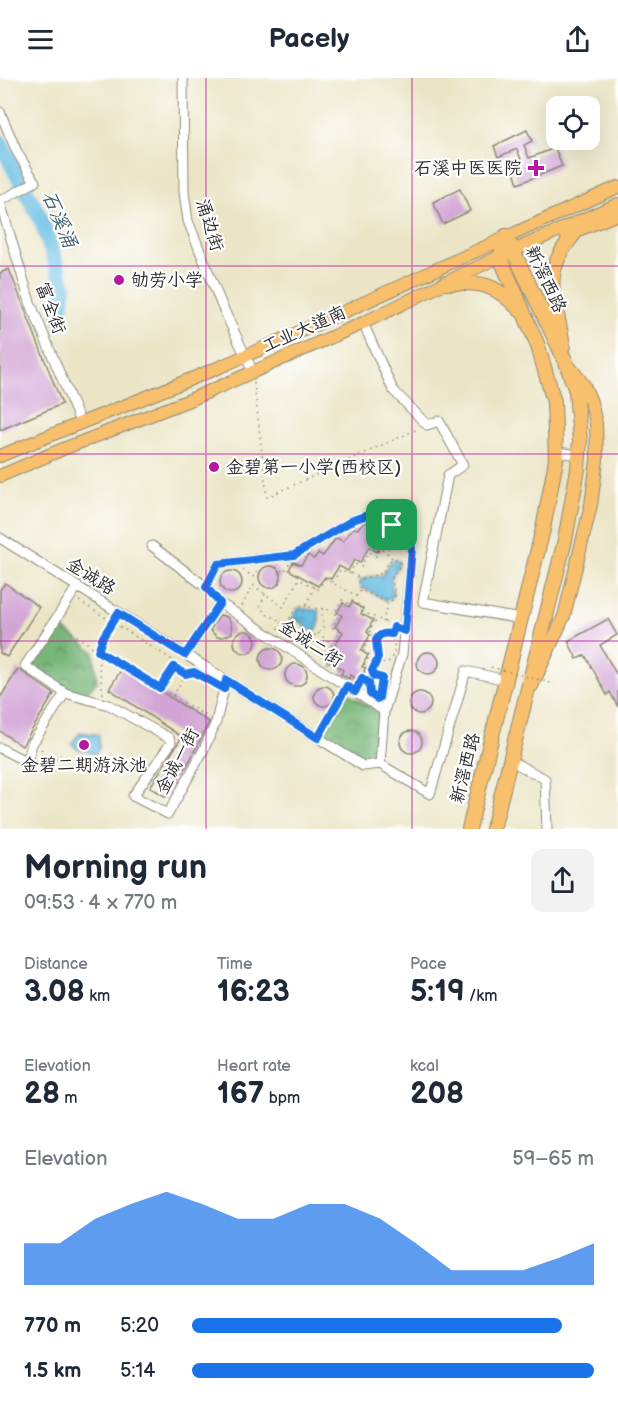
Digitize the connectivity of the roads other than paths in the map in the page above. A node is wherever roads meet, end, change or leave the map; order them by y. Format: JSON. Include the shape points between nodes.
{"nodes":[{"id":1,"x":183,"y":78,"type":"edge"},
{"id":2,"x":0,"y":112,"type":"edge"},
{"id":3,"x":618,"y":188,"type":"edge"},
{"id":4,"x":0,"y":201,"type":"edge"},
{"id":5,"x":618,"y":204,"type":"edge"},
{"id":6,"x":618,"y":214,"type":"edge"},
{"id":7,"x":575,"y":233,"type":"junction"},
{"id":8,"x":506,"y":236,"type":"junction"},
{"id":9,"x":506,"y":254,"type":"junction"},
{"id":10,"x":446,"y":283,"type":"junction"},
{"id":11,"x":528,"y":318,"type":"junction"},
{"id":12,"x":363,"y":323,"type":"junction"},
{"id":13,"x":245,"y":356,"type":"junction"},
{"id":14,"x":565,"y":360,"type":"junction"},
{"id":15,"x":253,"y":372,"type":"junction"},
{"id":16,"x":80,"y":422,"type":"junction"},
{"id":17,"x":557,"y":452,"type":"junction"},
{"id":18,"x":579,"y":455,"type":"junction"},
{"id":19,"x":0,"y":456,"type":"edge"},
{"id":20,"x":0,"y":476,"type":"edge"},
{"id":21,"x":1,"y":543,"type":"edge"},
{"id":22,"x":152,"y":546,"type":"dead end"},
{"id":23,"x":77,"y":587,"type":"junction"},
{"id":24,"x":206,"y":587,"type":"junction"},
{"id":25,"x":220,"y":603,"type":"junction"},
{"id":26,"x":521,"y":619,"type":"junction"},
{"id":27,"x":185,"y":655,"type":"junction"},
{"id":28,"x":506,"y":680,"type":"junction"},
{"id":29,"x":225,"y":685,"type":"junction"},
{"id":30,"x":65,"y":693,"type":"junction"},
{"id":31,"x":528,"y":695,"type":"junction"},
{"id":32,"x":384,"y":711,"type":"junction"},
{"id":33,"x":0,"y":748,"type":"edge"},
{"id":34,"x":511,"y":761,"type":"junction"},
{"id":35,"x":380,"y":764,"type":"junction"},
{"id":36,"x":468,"y":829,"type":"edge"},
{"id":37,"x":494,"y":829,"type":"edge"},
{"id":38,"x":547,"y":829,"type":"edge"}],
"edges":[{"from":1,"to":13,"type":"street","name":"涌边街","via":[[186,215]]},
{"from":2,"to":4,"type":"street","via":[[35,182]]},
{"from":3,"to":8,"type":"main road"},
{"from":4,"to":16,"type":"street","name":"富全街","via":[[30,302]]},
{"from":5,"to":9,"type":"main road","name":"工业大道南"},
{"from":6,"to":7,"type":"main road"},
{"from":7,"to":9,"type":"main road"},
{"from":7,"to":14,"type":"highway","via":[[558,255],[552,281]]},
{"from":8,"to":9,"type":"highway","name":"新滘西路"},
{"from":8,"to":13,"type":"main road"},
{"from":9,"to":10,"type":"main road","name":"工业大道南"},
{"from":9,"to":11,"type":"highway","name":"新滘西路"},
{"from":9,"to":14,"type":"highway","name":"新滘西路"},
{"from":10,"to":11,"type":"highway","via":[[490,286]]},
{"from":10,"to":12,"type":"main road","name":"工业大道南"},
{"from":11,"to":17,"type":"highway","name":"新滘西路","via":[[554,402]]},
{"from":12,"to":15,"type":"main road","name":"工业大道南"},
{"from":12,"to":26,"type":"street","via":[[393,390],[427,425],[439,420],[463,465],[448,475],[423,602]]},
{"from":13,"to":15,"type":"street","name":"涌边街"},
{"from":13,"to":16,"type":"main road"},
{"from":14,"to":18,"type":"highway","name":"新滘西路","via":[[576,391]]},
{"from":14,"to":31,"type":"main road","via":[[591,402],[597,460],[591,505],[564,616]]},
{"from":15,"to":20,"type":"main road","name":"工业大道南"},
{"from":16,"to":19,"type":"main road"},
{"from":17,"to":18,"type":"street"},
{"from":17,"to":26,"type":"highway","name":"新滘西路","via":[[550,500]]},
{"from":18,"to":31,"type":"highway","name":"新滘西路","via":[[565,540]]},
{"from":21,"to":23,"type":"street","name":"金诚路"},
{"from":22,"to":24,"type":"street","name":"金诚二街"},
{"from":23,"to":27,"type":"street","name":"金诚路"},
{"from":23,"to":30,"type":"street","name":"金诚一街","via":[[25,666]]},
{"from":24,"to":25,"type":"street","name":"金诚二街"},
{"from":24,"to":32,"type":"street","via":[[218,564],[294,555],[370,514],[406,532],[412,548],[405,631]]},
{"from":25,"to":27,"type":"street"},
{"from":25,"to":32,"type":"street","name":"金诚二街"},
{"from":26,"to":28,"type":"highway","name":"新滘西路"},
{"from":27,"to":29,"type":"street","name":"金诚路"},
{"from":28,"to":35,"type":"street","via":[[466,671],[430,794]]},
{"from":28,"to":36,"type":"highway","name":"新滘西路"},
{"from":29,"to":30,"type":"street","name":"金诚一街","via":[[204,751],[168,814],[133,796],[171,743],[169,738],[104,704]]},
{"from":29,"to":35,"type":"street","name":"金诚路","via":[[363,766]]},
{"from":30,"to":33,"type":"street","via":[[32,744],[27,762]]},
{"from":31,"to":34,"type":"highway","name":"新滘西路"},
{"from":32,"to":35,"type":"street"},
{"from":34,"to":37,"type":"highway","name":"新滘西路"},
{"from":34,"to":38,"type":"street","via":[[545,779]]}]}
